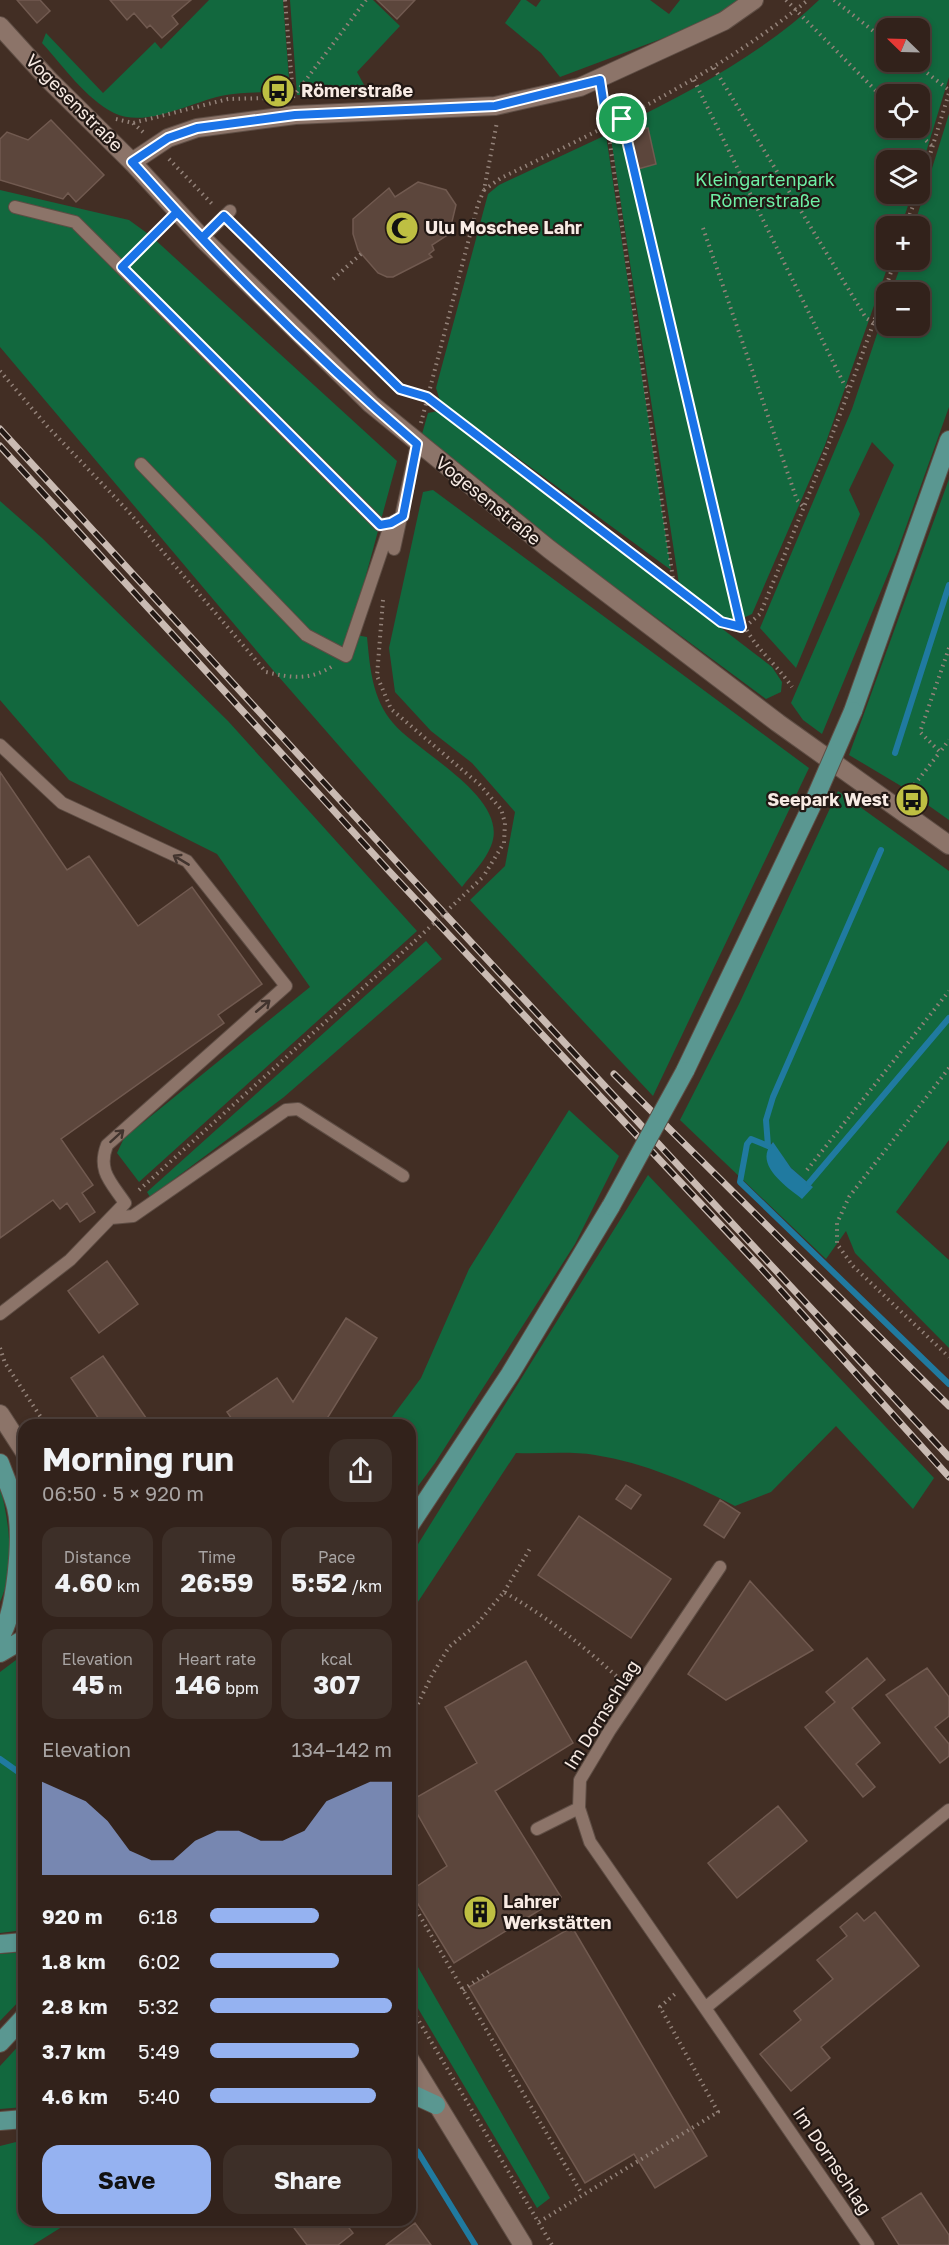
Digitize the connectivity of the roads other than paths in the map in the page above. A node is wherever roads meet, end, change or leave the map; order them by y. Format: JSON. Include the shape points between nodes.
{"nodes":[{"id":1,"x":754,"y":0,"type":"edge"},
{"id":2,"x":0,"y":26,"type":"edge"},
{"id":3,"x":132,"y":162,"type":"junction"},
{"id":4,"x":15,"y":207,"type":"dead end"},
{"id":5,"x":227,"y":214,"type":"road end"},
{"id":6,"x":202,"y":238,"type":"junction"},
{"id":7,"x":949,"y":440,"type":"edge"},
{"id":8,"x":417,"y":444,"type":"junction"},
{"id":9,"x":141,"y":465,"type":"dead end"},
{"id":10,"x":403,"y":516,"type":"junction"},
{"id":11,"x":391,"y":523,"type":"junction"},
{"id":12,"x":394,"y":549,"type":"dead end"},
{"id":13,"x":0,"y":745,"type":"edge"},
{"id":14,"x":949,"y":845,"type":"edge"},
{"id":15,"x":403,"y":1176,"type":"dead end"},
{"id":16,"x":111,"y":1218,"type":"junction"},
{"id":17,"x":0,"y":1314,"type":"edge"},
{"id":18,"x":0,"y":1414,"type":"edge"},
{"id":19,"x":18,"y":1442,"type":"edge"},
{"id":20,"x":0,"y":1463,"type":"edge"},
{"id":21,"x":416,"y":1517,"type":"edge"},
{"id":22,"x":720,"y":1567,"type":"dead end"},
{"id":23,"x":18,"y":1618,"type":"edge"},
{"id":24,"x":3,"y":1633,"type":"edge"},
{"id":25,"x":18,"y":1642,"type":"edge"},
{"id":26,"x":0,"y":1653,"type":"edge"},
{"id":27,"x":579,"y":1808,"type":"junction"},
{"id":28,"x":949,"y":1810,"type":"edge"},
{"id":29,"x":537,"y":1829,"type":"dead end"},
{"id":30,"x":18,"y":1942,"type":"edge"},
{"id":31,"x":0,"y":1944,"type":"edge"},
{"id":32,"x":705,"y":2007,"type":"junction"},
{"id":33,"x":18,"y":2024,"type":"edge"},
{"id":34,"x":0,"y":2043,"type":"edge"},
{"id":35,"x":416,"y":2070,"type":"edge"},
{"id":36,"x":416,"y":2096,"type":"edge"},
{"id":37,"x":436,"y":2105,"type":"junction"},
{"id":38,"x":18,"y":2120,"type":"edge"},
{"id":39,"x":0,"y":2121,"type":"edge"},
{"id":40,"x":523,"y":2245,"type":"edge"},
{"id":41,"x":868,"y":2245,"type":"edge"}],
"edges":[{"from":1,"to":3,"type":"street","via":[[724,21],[600,80],[495,106],[294,106],[197,128],[156,145]]},
{"from":2,"to":3,"type":"street","name":"Vogesenstraße"},
{"from":3,"to":6,"type":"street","name":"Vogesenstraße"},
{"from":4,"to":11,"type":"lane","via":[[75,222],[380,525]]},
{"from":5,"to":6,"type":"lane"},
{"from":6,"to":8,"type":"street","name":"Vogesenstraße"},
{"from":7,"to":21,"type":"main road","bridge":true,"via":[[853,711],[685,1071],[611,1206],[510,1374]]},
{"from":8,"to":10,"type":"lane"},
{"from":8,"to":14,"type":"street","name":"Vogesenstraße","via":[[549,549]]},
{"from":9,"to":11,"type":"lane","via":[[306,635],[346,656]]},
{"from":10,"to":11,"type":"lane"},
{"from":10,"to":12,"type":"lane"},
{"from":16,"to":13,"type":"lane","one_way":true,"via":[[125,1203],[105,1174],[102,1159],[107,1144],[286,986],[187,861],[62,803]]},
{"from":15,"to":16,"type":"lane","via":[[298,1109],[286,1110],[133,1216]]},
{"from":16,"to":17,"type":"lane","via":[[70,1260]]},
{"from":18,"to":19,"type":"street"},
{"from":20,"to":24,"type":"main road","via":[[17,1509],[17,1575]]},
{"from":22,"to":27,"type":"lane","name":"Im Dornschlag","via":[[580,1780]]},
{"from":23,"to":24,"type":"main road"},
{"from":25,"to":26,"type":"main road"},
{"from":27,"to":29,"type":"lane"},
{"from":27,"to":32,"type":"lane","name":"Im Dornschlag","via":[[590,1842]]},
{"from":28,"to":32,"type":"lane"},
{"from":30,"to":31,"type":"main road"},
{"from":32,"to":41,"type":"lane","name":"Im Dornschlag"},
{"from":33,"to":34,"type":"main road"},
{"from":35,"to":37,"type":"street"},
{"from":36,"to":37,"type":"main road"},
{"from":37,"to":40,"type":"street"},
{"from":38,"to":39,"type":"main road"}]}
